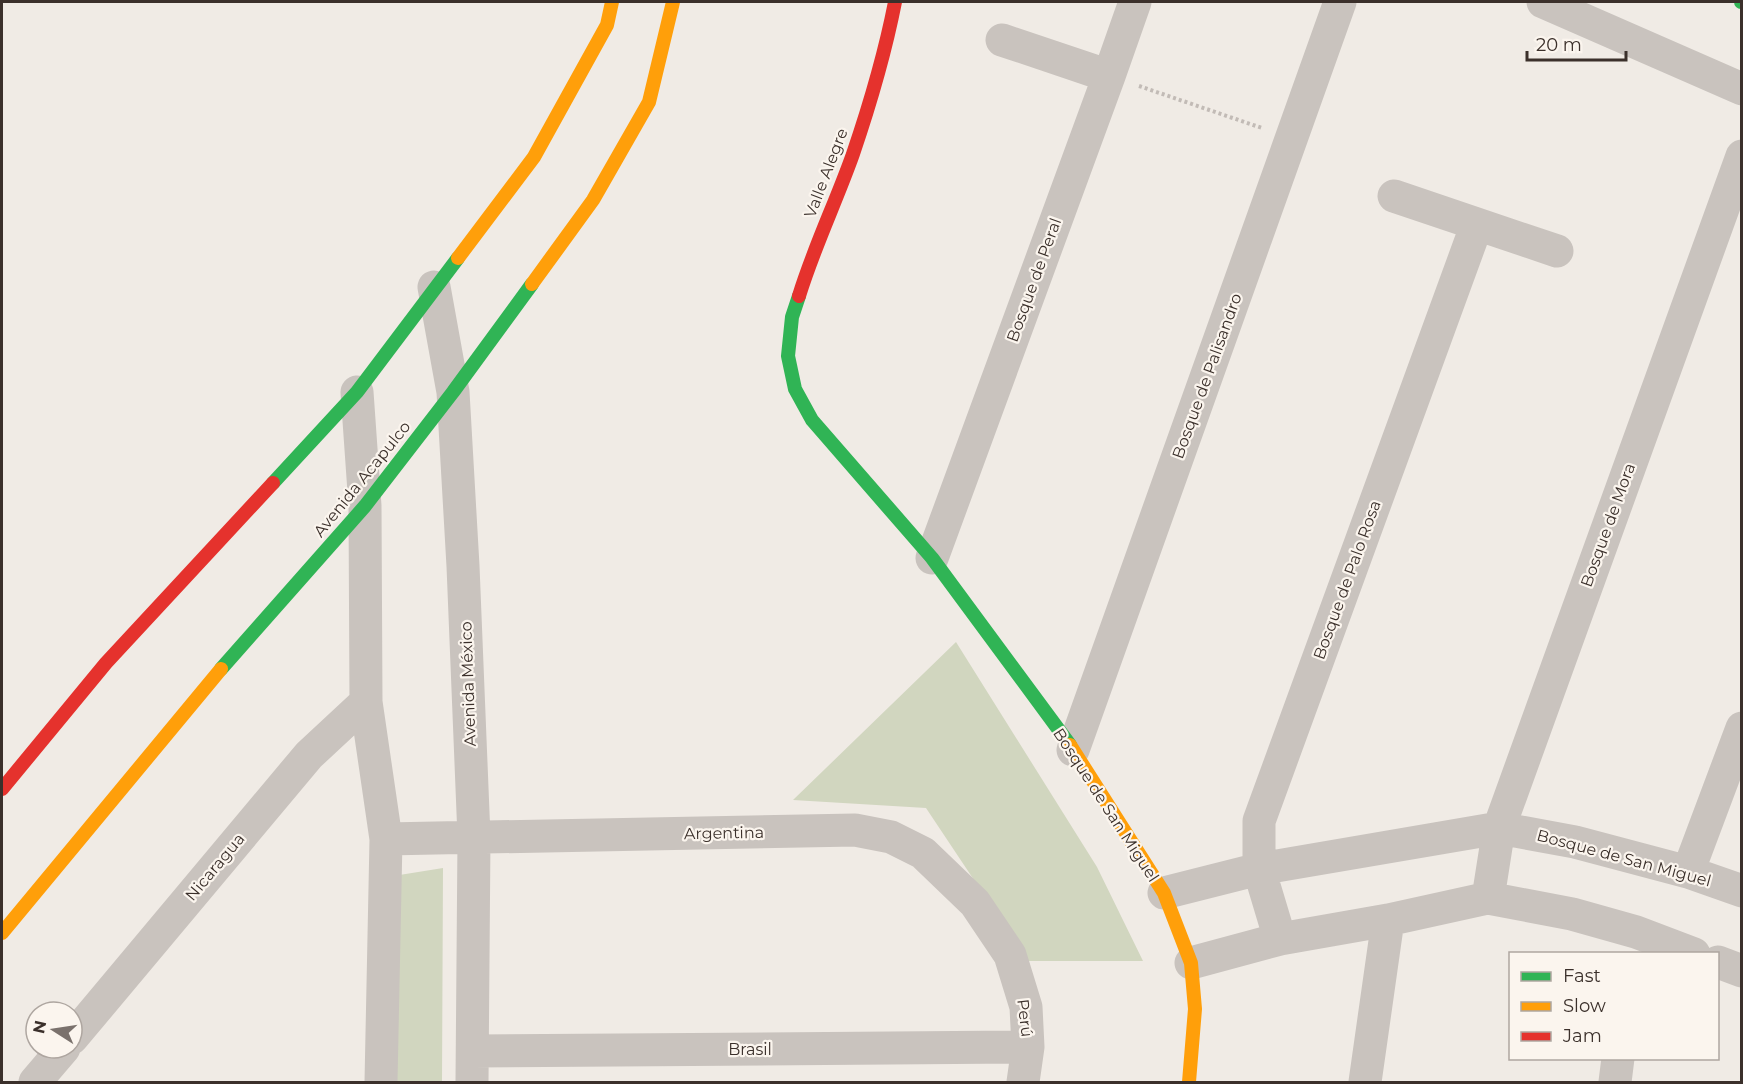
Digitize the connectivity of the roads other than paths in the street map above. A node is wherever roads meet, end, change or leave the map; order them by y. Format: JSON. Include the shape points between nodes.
{"nodes":[{"id":1,"x":612,"y":2,"type":"edge"},
{"id":2,"x":673,"y":2,"type":"edge"},
{"id":3,"x":895,"y":2,"type":"edge"},
{"id":4,"x":1135,"y":2,"type":"edge"},
{"id":5,"x":1340,"y":2,"type":"edge"},
{"id":6,"x":1543,"y":2,"type":"edge"},
{"id":7,"x":1002,"y":40,"type":"dead end"},
{"id":8,"x":1109,"y":76,"type":"junction"},
{"id":9,"x":1742,"y":89,"type":"edge"},
{"id":10,"x":1742,"y":156,"type":"edge"},
{"id":11,"x":1394,"y":196,"type":"dead end"},
{"id":12,"x":1477,"y":224,"type":"junction"},
{"id":13,"x":1557,"y":250,"type":"dead end"},
{"id":14,"x":434,"y":287,"type":"junction"},
{"id":15,"x":788,"y":356,"type":"joint"},
{"id":16,"x":357,"y":392,"type":"junction"},
{"id":17,"x":453,"y":392,"type":"junction"},
{"id":18,"x":365,"y":506,"type":"junction"},
{"id":19,"x":932,"y":558,"type":"junction"},
{"id":20,"x":366,"y":702,"type":"junction"},
{"id":21,"x":1742,"y":728,"type":"edge"},
{"id":22,"x":1072,"y":750,"type":"junction"},
{"id":23,"x":2,"y":789,"type":"edge"},
{"id":24,"x":1499,"y":828,"type":"junction"},
{"id":25,"x":474,"y":837,"type":"junction"},
{"id":26,"x":386,"y":839,"type":"junction"},
{"id":27,"x":1259,"y":869,"type":"junction"},
{"id":28,"x":1688,"y":872,"type":"junction"},
{"id":29,"x":1742,"y":891,"type":"edge"},
{"id":30,"x":1164,"y":893,"type":"junction"},
{"id":31,"x":1488,"y":898,"type":"junction"},
{"id":32,"x":1388,"y":920,"type":"junction"},
{"id":33,"x":2,"y":933,"type":"edge"},
{"id":34,"x":1280,"y":939,"type":"junction"},
{"id":35,"x":1634,"y":943,"type":"edge"},
{"id":36,"x":1683,"y":952,"type":"edge"},
{"id":37,"x":1010,"y":955,"type":"joint"},
{"id":38,"x":1719,"y":962,"type":"edge"},
{"id":39,"x":1191,"y":963,"type":"junction"},
{"id":40,"x":1742,"y":971,"type":"edge"},
{"id":41,"x":84,"y":1024,"type":"edge"},
{"id":42,"x":1028,"y":1047,"type":"junction"},
{"id":43,"x":473,"y":1051,"type":"junction"},
{"id":44,"x":54,"y":1060,"type":"edge"},
{"id":45,"x":1618,"y":1060,"type":"edge"},
{"id":46,"x":381,"y":1067,"type":"edge"},
{"id":47,"x":35,"y":1083,"type":"edge"},
{"id":48,"x":356,"y":1083,"type":"edge"},
{"id":49,"x":472,"y":1083,"type":"edge"},
{"id":50,"x":1023,"y":1083,"type":"edge"},
{"id":51,"x":1189,"y":1083,"type":"edge"},
{"id":52,"x":1365,"y":1083,"type":"edge"},
{"id":53,"x":1615,"y":1083,"type":"edge"}],
"edges":[{"from":1,"to":14,"type":"street","via":[[607,25],[534,157]]},
{"from":2,"to":17,"type":"street","name":"Avenida Acapulco","via":[[649,102],[593,200]]},
{"from":3,"to":15,"type":"street","name":"Valle Alegre","via":[[853,154],[812,254],[792,317]]},
{"from":4,"to":8,"type":"street","name":"Bosque de Peral"},
{"from":5,"to":22,"type":"street","name":"Bosque de Palisandro"},
{"from":6,"to":9,"type":"street"},
{"from":7,"to":8,"type":"street"},
{"from":8,"to":19,"type":"street","name":"Bosque de Peral"},
{"from":10,"to":24,"type":"street","name":"Bosque de Mora"},
{"from":11,"to":12,"type":"street"},
{"from":12,"to":13,"type":"street"},
{"from":12,"to":27,"type":"street","name":"Bosque de Palo Rosa","via":[[1259,821]]},
{"from":14,"to":16,"type":"street"},
{"from":14,"to":17,"type":"street","name":"Avenida México"},
{"from":15,"to":19,"type":"street","name":"Bosque de San Miguel","via":[[795,389],[812,420]]},
{"from":16,"to":18,"type":"street"},
{"from":16,"to":23,"type":"street","via":[[106,663]]},
{"from":17,"to":18,"type":"street","name":"Avenida Acapulco"},
{"from":17,"to":25,"type":"street","name":"Avenida México"},
{"from":18,"to":20,"type":"street"},
{"from":18,"to":33,"type":"street","name":"Avenida Acapulco","via":[[238,647]]},
{"from":19,"to":22,"type":"street","name":"Bosque de San Miguel"},
{"from":20,"to":26,"type":"street"},
{"from":20,"to":41,"type":"street","name":"Nicaragua","via":[[309,755]]},
{"from":21,"to":28,"type":"street"},
{"from":22,"to":30,"type":"street","name":"Bosque de San Miguel"},
{"from":24,"to":27,"type":"street","name":"Bosque de San Miguel"},
{"from":24,"to":28,"type":"street","name":"Bosque de San Miguel","via":[[1575,842]]},
{"from":24,"to":31,"type":"street","name":"Bosque de Mora"},
{"from":25,"to":26,"type":"street","name":"Argentina"},
{"from":25,"to":37,"type":"street","name":"Argentina","via":[[855,830],[891,837],[923,853],[953,881],[975,903]]},
{"from":25,"to":43,"type":"street","name":"Avenida México"},
{"from":26,"to":46,"type":"street"},
{"from":27,"to":30,"type":"street","name":"Bosque de San Miguel"},
{"from":27,"to":34,"type":"street","name":"Bosque de Palo Rosa"},
{"from":28,"to":29,"type":"street","name":"Bosque de San Miguel"},
{"from":30,"to":39,"type":"street"},
{"from":31,"to":32,"type":"street"},
{"from":31,"to":35,"type":"street","via":[[1572,914]]},
{"from":32,"to":34,"type":"street"},
{"from":32,"to":52,"type":"street"},
{"from":34,"to":39,"type":"street"},
{"from":35,"to":36,"type":"street"},
{"from":37,"to":42,"type":"street","name":"Perú","via":[[1026,1007]]},
{"from":38,"to":40,"type":"street"},
{"from":39,"to":51,"type":"street","via":[[1195,1009]]},
{"from":42,"to":43,"type":"street","name":"Brasil"},
{"from":42,"to":50,"type":"street","name":"Perú"},
{"from":43,"to":49,"type":"street","name":"Avenida México"},
{"from":44,"to":47,"type":"street"},
{"from":45,"to":53,"type":"street"},
{"from":46,"to":48,"type":"street"}]}
